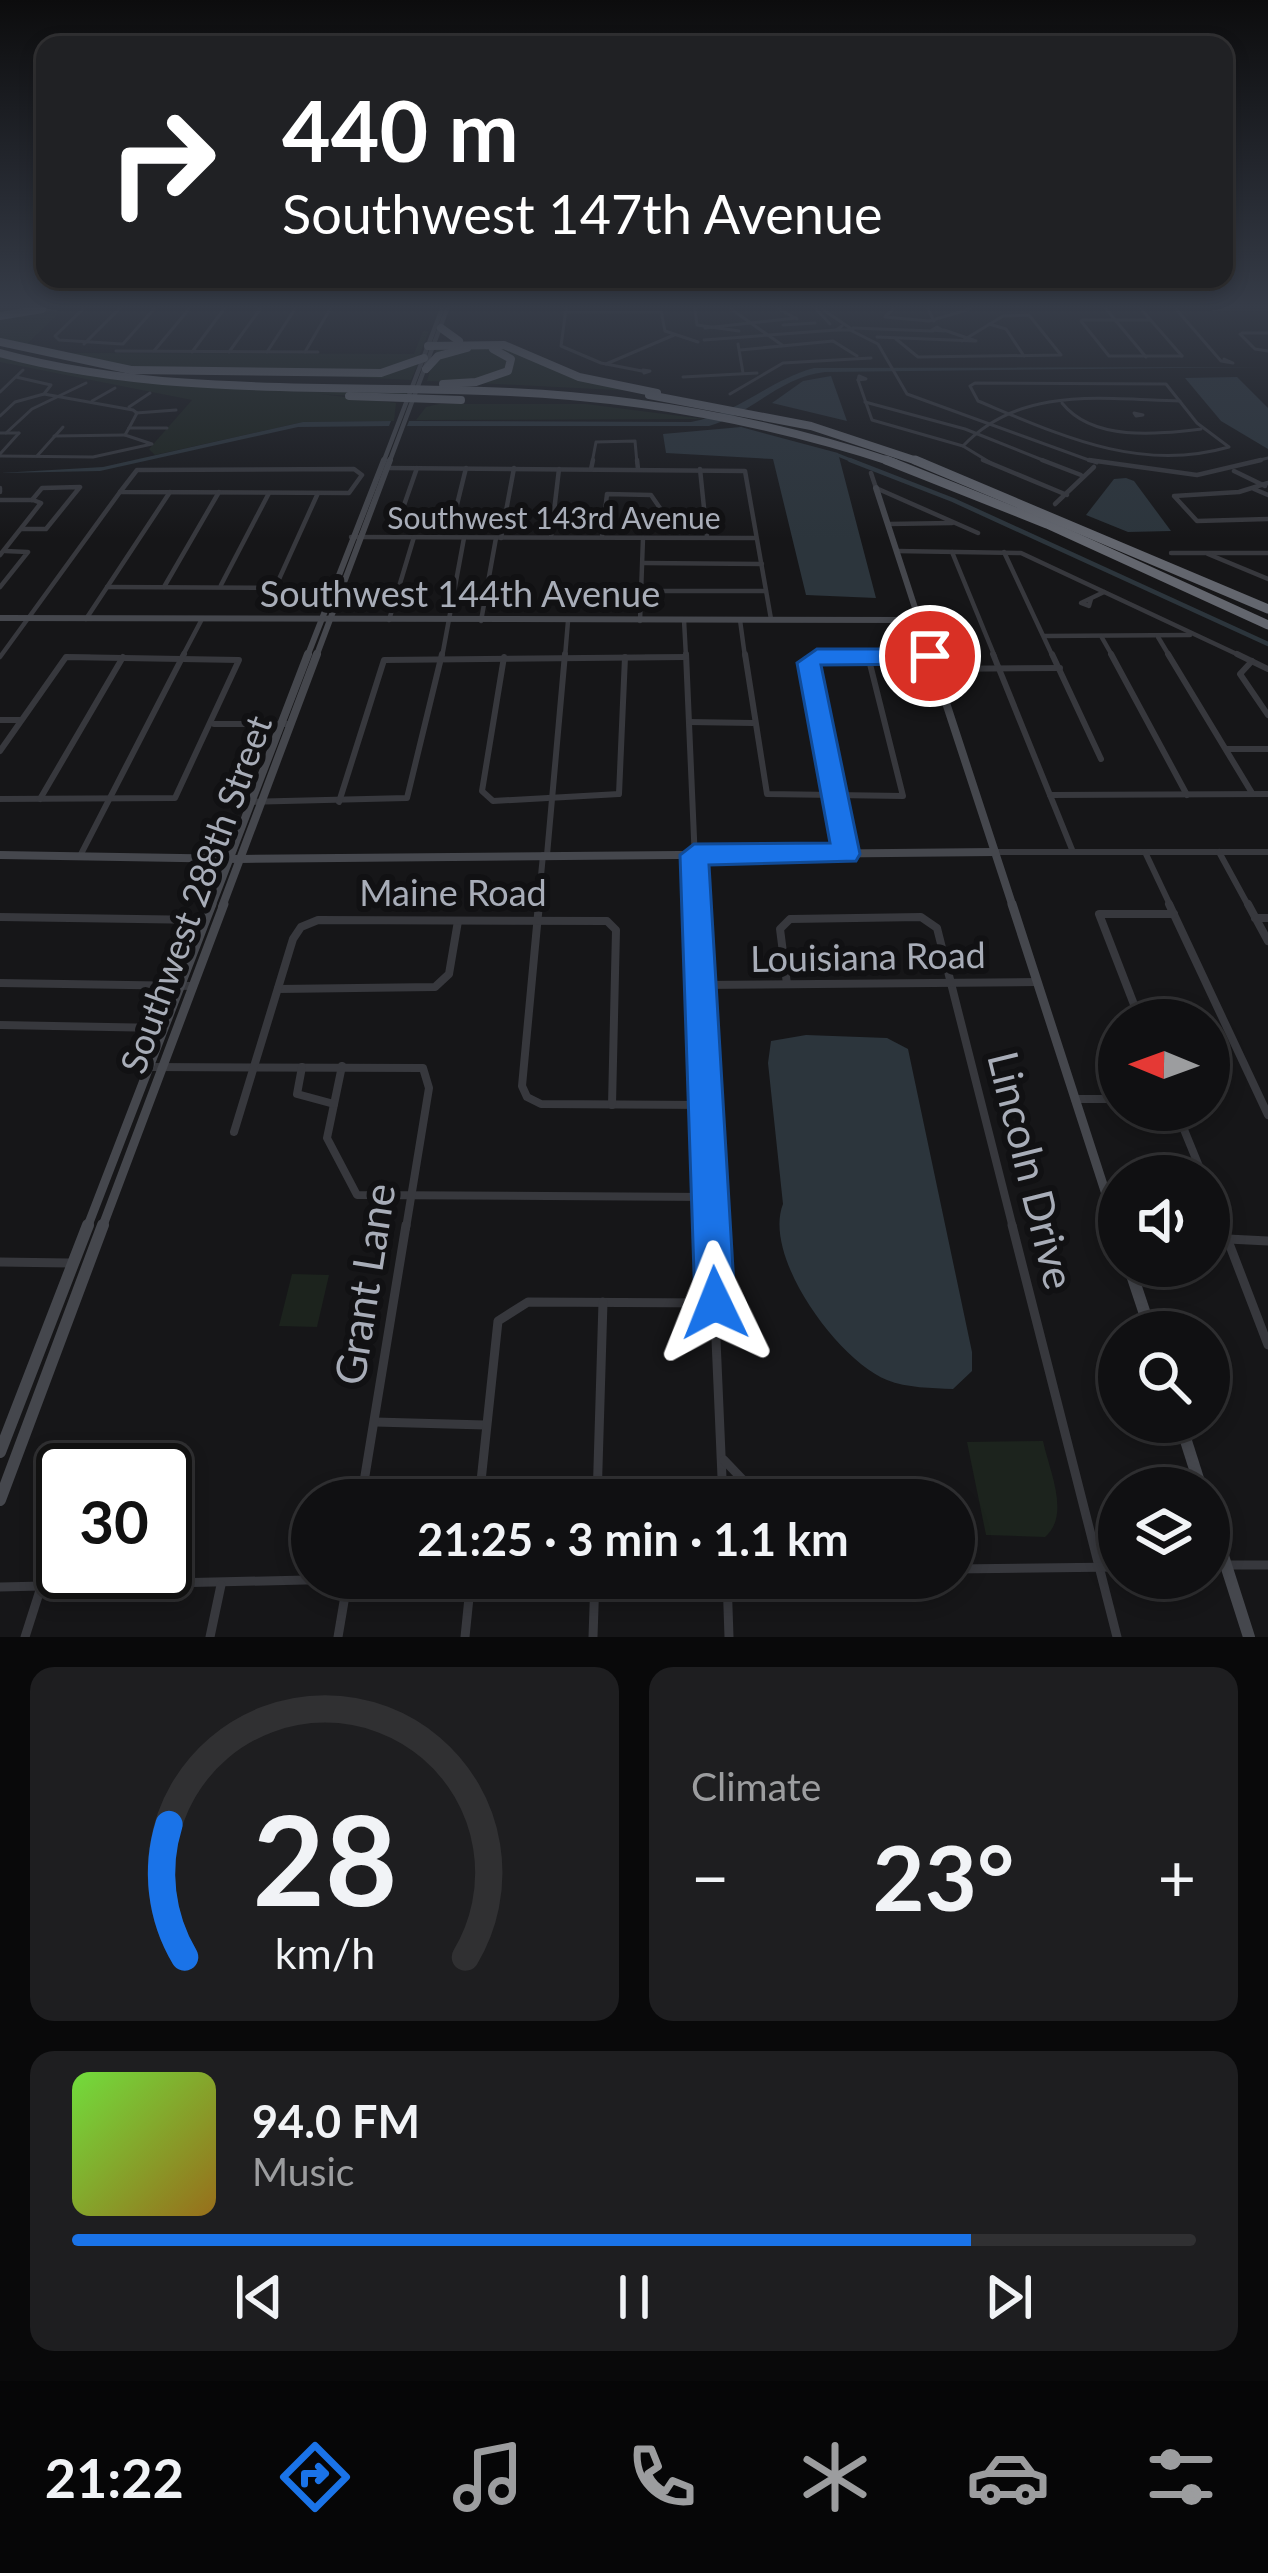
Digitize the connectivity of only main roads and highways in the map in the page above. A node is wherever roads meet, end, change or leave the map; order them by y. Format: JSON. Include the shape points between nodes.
{"nodes":[{"id":1,"x":227,"y":385,"type":"edge"},
{"id":2,"x":378,"y":385,"type":"edge"},
{"id":3,"x":392,"y":385,"type":"edge"},
{"id":4,"x":441,"y":385,"type":"edge"},
{"id":5,"x":485,"y":385,"type":"edge"},
{"id":6,"x":611,"y":385,"type":"edge"},
{"id":7,"x":402,"y":386,"type":"junction"},
{"id":8,"x":432,"y":392,"type":"junction"},
{"id":9,"x":387,"y":399,"type":"junction"},
{"id":10,"x":723,"y":409,"type":"junction"},
{"id":11,"x":752,"y":415,"type":"junction"},
{"id":12,"x":1268,"y":609,"type":"edge"},
{"id":13,"x":1268,"y":625,"type":"edge"}],
"edges":[{"from":1,"to":9,"type":"highway"},
{"from":2,"to":7,"type":"highway"},
{"from":3,"to":7,"type":"highway"},
{"from":4,"to":8,"type":"highway"},
{"from":5,"to":10,"type":"highway","via":[[592,389]]},
{"from":6,"to":10,"type":"highway"},
{"from":7,"to":8,"type":"highway"},
{"from":8,"to":9,"type":"highway"},
{"from":8,"to":9,"type":"highway","via":[[403,413]]},
{"from":8,"to":10,"type":"highway"},
{"from":10,"to":11,"type":"highway"},
{"from":10,"to":11,"type":"highway"},
{"from":11,"to":12,"type":"highway","via":[[910,455]]},
{"from":11,"to":13,"type":"highway","via":[[902,463]]}]}
